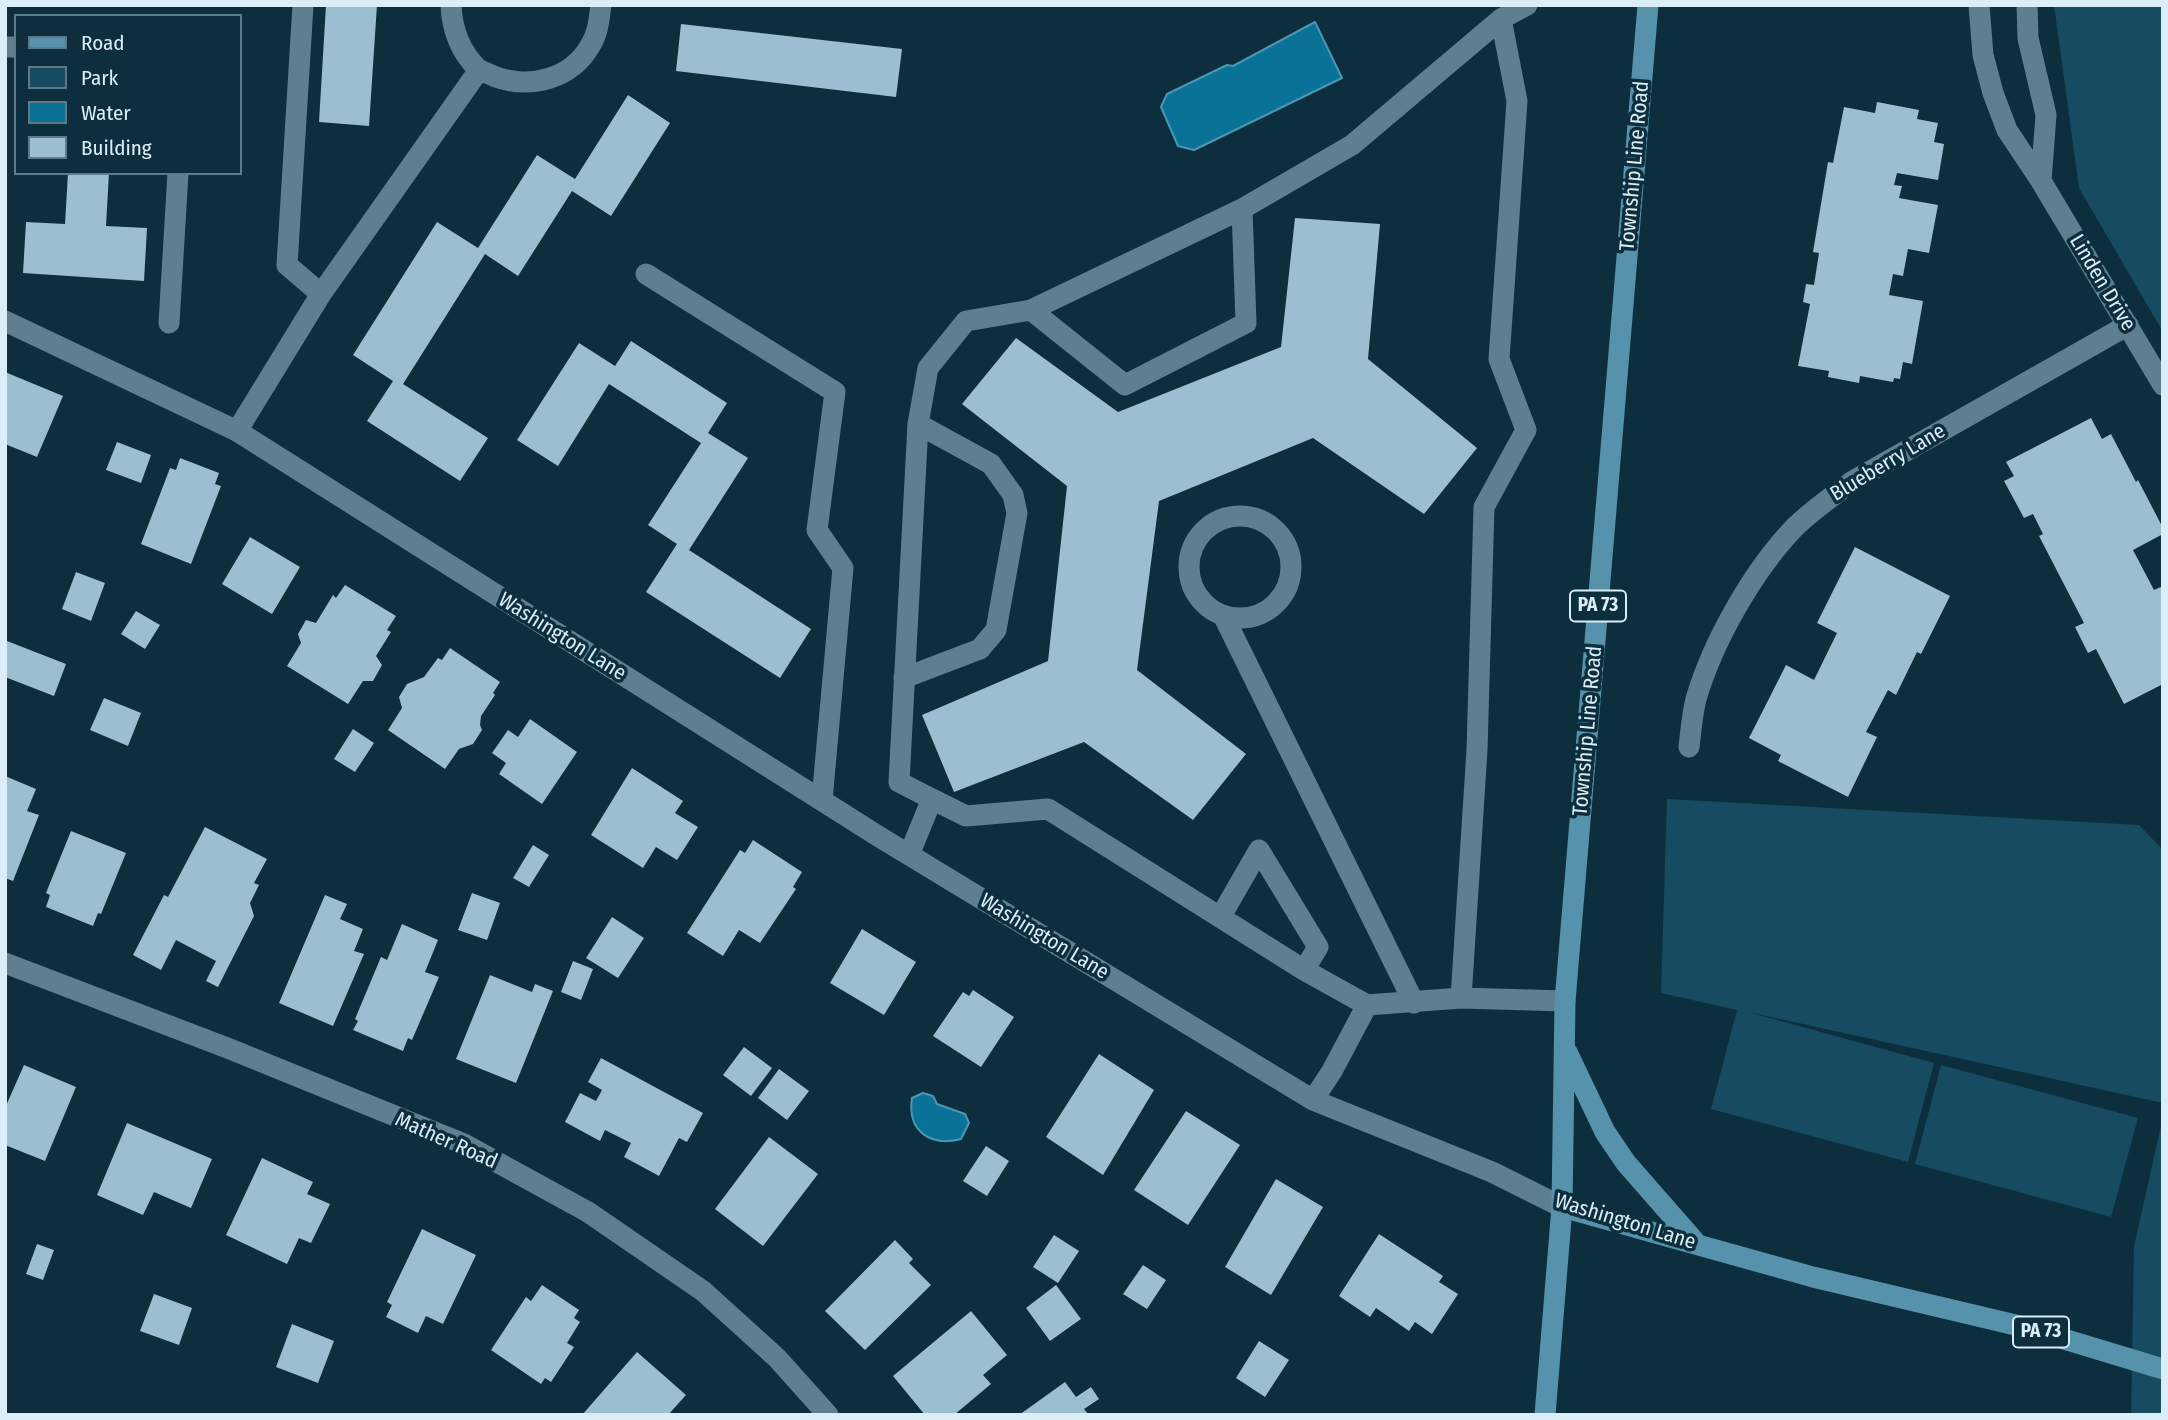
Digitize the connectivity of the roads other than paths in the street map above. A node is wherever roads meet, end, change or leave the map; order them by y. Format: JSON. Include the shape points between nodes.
{"nodes":[{"id":1,"x":303,"y":5,"type":"edge"},
{"id":2,"x":451,"y":5,"type":"edge"},
{"id":3,"x":601,"y":5,"type":"edge"},
{"id":4,"x":1527,"y":5,"type":"edge"},
{"id":5,"x":1648,"y":5,"type":"edge"},
{"id":6,"x":1979,"y":5,"type":"edge"},
{"id":7,"x":2026,"y":5,"type":"edge"},
{"id":8,"x":1501,"y":19,"type":"junction"},
{"id":9,"x":479,"y":70,"type":"junction"},
{"id":10,"x":178,"y":175,"type":"edge"},
{"id":11,"x":2041,"y":181,"type":"junction"},
{"id":12,"x":1242,"y":209,"type":"junction"},
{"id":13,"x":646,"y":274,"type":"dead end"},
{"id":14,"x":321,"y":294,"type":"junction"},
{"id":15,"x":1031,"y":310,"type":"junction"},
{"id":16,"x":5,"y":321,"type":"edge"},
{"id":17,"x":169,"y":323,"type":"dead end"},
{"id":18,"x":2128,"y":325,"type":"junction"},
{"id":19,"x":2163,"y":385,"type":"edge"},
{"id":20,"x":918,"y":424,"type":"junction"},
{"id":21,"x":237,"y":431,"type":"junction"},
{"id":22,"x":1223,"y":615,"type":"junction"},
{"id":23,"x":904,"y":678,"type":"junction"},
{"id":24,"x":1689,"y":747,"type":"dead end"},
{"id":25,"x":932,"y":799,"type":"junction"},
{"id":26,"x":822,"y":800,"type":"junction"},
{"id":27,"x":909,"y":855,"type":"junction"},
{"id":28,"x":1221,"y":916,"type":"junction"},
{"id":29,"x":5,"y":963,"type":"edge"},
{"id":30,"x":1304,"y":970,"type":"junction"},
{"id":31,"x":1461,"y":998,"type":"junction"},
{"id":32,"x":1565,"y":1001,"type":"junction"},
{"id":33,"x":1414,"y":1003,"type":"junction"},
{"id":34,"x":1367,"y":1005,"type":"junction"},
{"id":35,"x":1564,"y":1048,"type":"junction"},
{"id":36,"x":1313,"y":1100,"type":"junction"},
{"id":37,"x":1562,"y":1207,"type":"junction"},
{"id":38,"x":1696,"y":1243,"type":"junction"},
{"id":39,"x":2163,"y":1369,"type":"edge"},
{"id":40,"x":828,"y":1415,"type":"edge"},
{"id":41,"x":1545,"y":1415,"type":"edge"}],
"edges":[{"from":1,"to":14,"type":"street","via":[[287,265]]},
{"from":2,"to":9,"type":"street","via":[[458,41]]},
{"from":3,"to":9,"type":"street","via":[[590,46],[563,73],[526,83]]},
{"from":4,"to":8,"type":"street"},
{"from":5,"to":32,"type":"main road","name":"Township Line Road","number":"PA 73"},
{"from":6,"to":11,"type":"street","name":"Linden Drive","via":[[1983,55],[1993,93],[2007,130]]},
{"from":7,"to":11,"type":"street","via":[[2028,38],[2046,116]]},
{"from":8,"to":12,"type":"street","via":[[1352,145]]},
{"from":8,"to":31,"type":"street","via":[[1517,101],[1499,359],[1526,430],[1484,507],[1477,750]]},
{"from":9,"to":14,"type":"street"},
{"from":10,"to":17,"type":"street"},
{"from":11,"to":18,"type":"street","name":"Linden Drive"},
{"from":12,"to":15,"type":"street"},
{"from":12,"to":15,"type":"street","via":[[1246,323],[1125,385]]},
{"from":13,"to":26,"type":"street","via":[[835,392],[817,530],[843,568]]},
{"from":14,"to":21,"type":"street"},
{"from":15,"to":20,"type":"street","via":[[967,321],[928,369]]},
{"from":16,"to":21,"type":"street","name":"Washington Lane"},
{"from":18,"to":19,"type":"street","name":"Linden Drive"},
{"from":18,"to":24,"type":"street","name":"Blueberry Lane","via":[[1853,481],[1796,526],[1758,574],[1720,639],[1696,701]]},
{"from":20,"to":23,"type":"street"},
{"from":20,"to":23,"type":"street","via":[[991,464],[1013,495],[1017,513],[996,630],[980,649]]},
{"from":21,"to":26,"type":"street","name":"Washington Lane"},
{"from":22,"to":22,"type":"street","via":[[1240,618],[1272,607],[1290,579],[1291,562],[1278,532],[1249,516],[1217,522],[1194,545],[1190,561],[1197,593],[1208,607]]},
{"from":22,"to":33,"type":"street"},
{"from":23,"to":25,"type":"street","via":[[899,782]]},
{"from":25,"to":27,"type":"street"},
{"from":25,"to":28,"type":"street","via":[[966,816],[1048,809]]},
{"from":26,"to":27,"type":"street","name":"Washington Lane"},
{"from":27,"to":36,"type":"street","name":"Washington Lane"},
{"from":28,"to":30,"type":"street"},
{"from":28,"to":30,"type":"street","via":[[1259,850],[1318,947]]},
{"from":29,"to":40,"type":"street","name":"Mather Road","via":[[464,1144],[589,1212],[703,1291],[777,1358]]},
{"from":30,"to":34,"type":"street"},
{"from":31,"to":32,"type":"street"},
{"from":31,"to":33,"type":"street"},
{"from":32,"to":35,"type":"main road","name":"Township Line Road","number":"PA 73"},
{"from":33,"to":34,"type":"street"},
{"from":34,"to":36,"type":"street"},
{"from":35,"to":37,"type":"main road","name":"Township Line Road","number":"PA 73"},
{"from":35,"to":38,"type":"main road","via":[[1605,1132]]},
{"from":36,"to":37,"type":"street","name":"Washington Lane","via":[[1492,1172]]},
{"from":37,"to":38,"type":"main road","name":"Washington Lane","number":"PA 73"},
{"from":37,"to":41,"type":"main road","name":"Township Line Road"},
{"from":38,"to":39,"type":"main road","name":"Washington Lane","number":"PA 73","via":[[1813,1277],[2024,1327]]}]}
